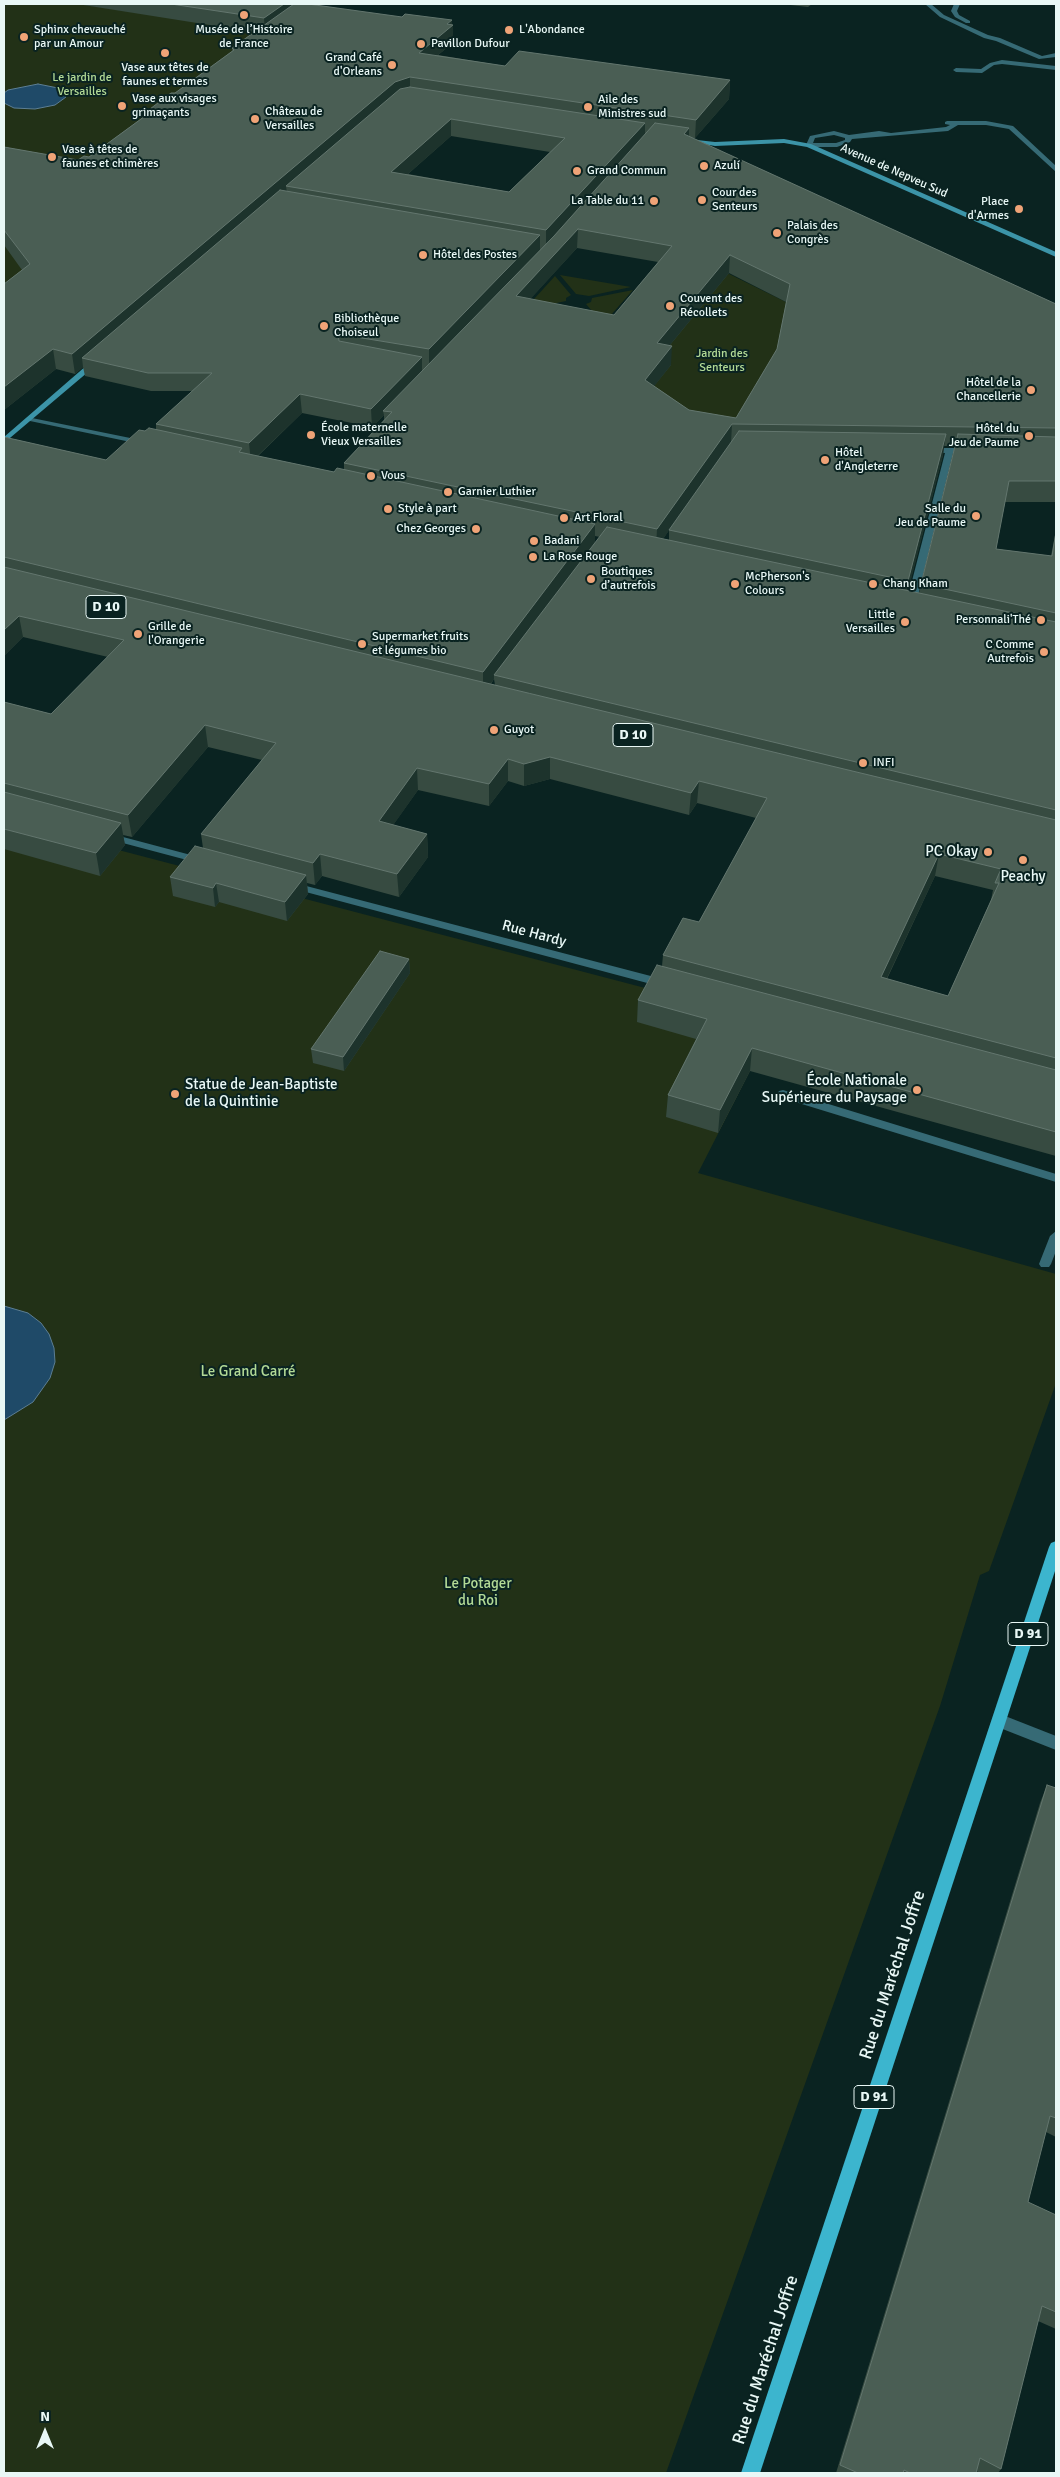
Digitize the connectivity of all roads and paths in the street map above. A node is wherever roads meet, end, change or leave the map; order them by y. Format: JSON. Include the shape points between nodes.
{"nodes":[{"id":1,"x":928,"y":4,"type":"edge"},
{"id":2,"x":957,"y":4,"type":"edge"},
{"id":3,"x":998,"y":39,"type":"junction"},
{"id":4,"x":1056,"y":55,"type":"edge"},
{"id":5,"x":1056,"y":68,"type":"edge"},
{"id":6,"x":956,"y":70,"type":"dead end"},
{"id":7,"x":849,"y":137,"type":"junction"},
{"id":8,"x":681,"y":141,"type":"edge"},
{"id":9,"x":809,"y":145,"type":"junction"},
{"id":10,"x":1056,"y":170,"type":"edge"},
{"id":11,"x":1056,"y":255,"type":"edge"},
{"id":12,"x":106,"y":354,"type":"edge"},
{"id":13,"x":30,"y":418,"type":"junction"},
{"id":14,"x":4,"y":441,"type":"edge"},
{"id":15,"x":155,"y":445,"type":"edge"},
{"id":16,"x":920,"y":450,"type":"edge"},
{"id":17,"x":950,"y":450,"type":"junction"},
{"id":18,"x":979,"y":451,"type":"edge"},
{"id":19,"x":910,"y":608,"type":"edge"},
{"id":20,"x":100,"y":834,"type":"edge"},
{"id":21,"x":216,"y":865,"type":"edge"},
{"id":22,"x":284,"y":883,"type":"edge"},
{"id":23,"x":680,"y":988,"type":"edge"},
{"id":24,"x":783,"y":1094,"type":"dead end"},
{"id":25,"x":1056,"y":1178,"type":"edge"},
{"id":26,"x":1056,"y":1236,"type":"edge"},
{"id":27,"x":1045,"y":1264,"type":"dead end"},
{"id":28,"x":1056,"y":1547,"type":"edge"},
{"id":29,"x":1000,"y":1722,"type":"junction"},
{"id":30,"x":1056,"y":1743,"type":"edge"},
{"id":31,"x":750,"y":2473,"type":"edge"}],
"edges":[{"from":1,"to":3,"type":"street","via":[[942,16],[986,37]]},
{"from":2,"to":3,"type":"street","via":[[954,11],[957,16],[996,34]]},
{"from":3,"to":4,"type":"street","via":[[1041,58]]},
{"from":5,"to":6,"type":"street","via":[[1002,62],[982,71]]},
{"from":7,"to":9,"type":"street","via":[[848,142],[836,145]]},
{"from":7,"to":9,"type":"street","via":[[834,133],[812,137]]},
{"from":7,"to":10,"type":"street","via":[[948,129],[955,125],[986,123],[1012,126]]},
{"from":8,"to":9,"type":"main road","name":"Avenue de Nepveu Sud","via":[[716,148],[774,141]]},
{"from":9,"to":11,"type":"main road","name":"Avenue de Nepveu Sud"},
{"from":12,"to":13,"type":"main road"},
{"from":13,"to":14,"type":"main road"},
{"from":13,"to":15,"type":"street"},
{"from":16,"to":17,"type":"street"},
{"from":17,"to":18,"type":"street"},
{"from":17,"to":19,"type":"street"},
{"from":20,"to":21,"type":"street"},
{"from":22,"to":23,"type":"street","name":"Rue Hardy"},
{"from":24,"to":25,"type":"street"},
{"from":26,"to":27,"type":"street"},
{"from":28,"to":29,"type":"main road","name":"Rue du Maréchal Joffre","number":"D 91"},
{"from":29,"to":30,"type":"street"},
{"from":29,"to":31,"type":"main road","name":"Rue du Maréchal Joffre","number":"D 91","via":[[966,1816]]}]}
